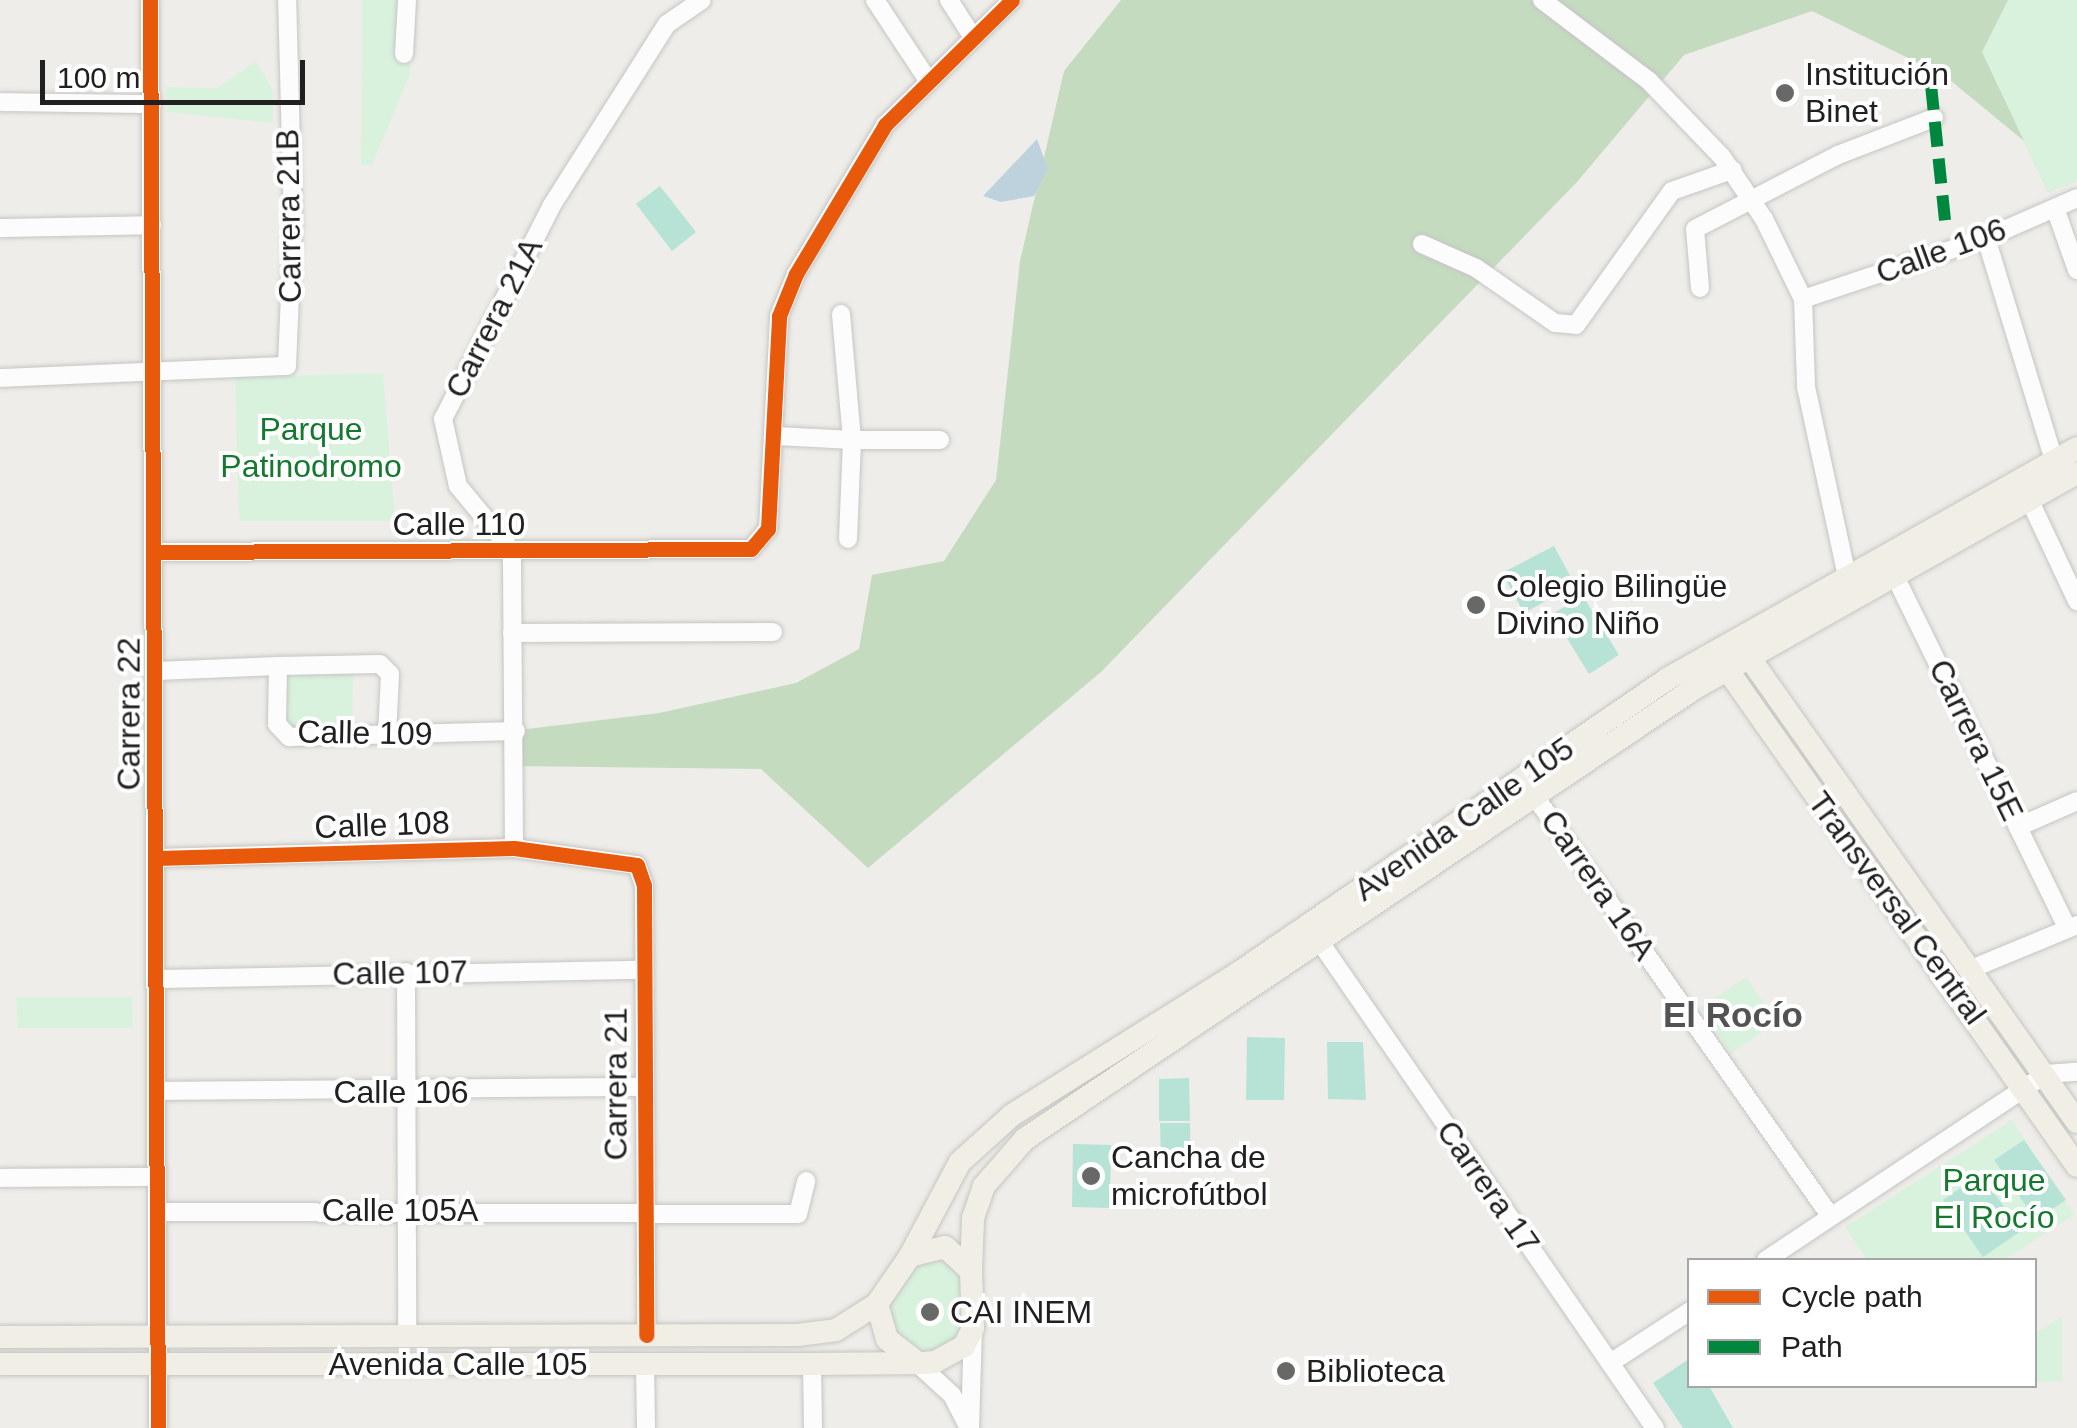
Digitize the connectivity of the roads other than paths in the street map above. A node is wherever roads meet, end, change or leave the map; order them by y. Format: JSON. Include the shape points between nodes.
{"nodes":[{"id":1,"x":150,"y":0,"type":"edge"},
{"id":2,"x":287,"y":0,"type":"edge"},
{"id":3,"x":407,"y":0,"type":"edge"},
{"id":4,"x":702,"y":0,"type":"edge"},
{"id":5,"x":875,"y":0,"type":"edge"},
{"id":6,"x":949,"y":0,"type":"edge"},
{"id":7,"x":1012,"y":0,"type":"edge"},
{"id":8,"x":1542,"y":0,"type":"edge"},
{"id":9,"x":972,"y":36,"type":"junction"},
{"id":10,"x":404,"y":54,"type":"dead end"},
{"id":11,"x":927,"y":78,"type":"junction"},
{"id":12,"x":0,"y":102,"type":"edge"},
{"id":13,"x":152,"y":104,"type":"junction"},
{"id":14,"x":1934,"y":118,"type":"dead end"},
{"id":15,"x":1732,"y":170,"type":"junction"},
{"id":16,"x":1752,"y":197,"type":"junction"},
{"id":17,"x":2077,"y":198,"type":"edge"},
{"id":18,"x":2055,"y":208,"type":"junction"},
{"id":19,"x":152,"y":224,"type":"junction"},
{"id":20,"x":0,"y":228,"type":"edge"},
{"id":21,"x":1986,"y":238,"type":"junction"},
{"id":22,"x":1422,"y":244,"type":"dead end"},
{"id":23,"x":2077,"y":270,"type":"edge"},
{"id":24,"x":1700,"y":288,"type":"dead end"},
{"id":25,"x":1803,"y":299,"type":"junction"},
{"id":26,"x":841,"y":314,"type":"dead end"},
{"id":27,"x":152,"y":374,"type":"junction"},
{"id":28,"x":0,"y":378,"type":"edge"},
{"id":29,"x":777,"y":436,"type":"junction"},
{"id":30,"x":852,"y":440,"type":"junction"},
{"id":31,"x":940,"y":440,"type":"dead end"},
{"id":32,"x":2077,"y":448,"type":"edge"},
{"id":33,"x":2054,"y":460,"type":"junction"},
{"id":34,"x":2077,"y":473,"type":"edge"},
{"id":35,"x":2029,"y":500,"type":"junction"},
{"id":36,"x":848,"y":539,"type":"dead end"},
{"id":37,"x":512,"y":551,"type":"junction"},
{"id":38,"x":156,"y":552,"type":"junction"},
{"id":39,"x":1884,"y":552,"type":"junction"},
{"id":40,"x":1894,"y":574,"type":"junction"},
{"id":41,"x":1848,"y":585,"type":"junction"},
{"id":42,"x":2077,"y":601,"type":"edge"},
{"id":43,"x":773,"y":632,"type":"dead end"},
{"id":44,"x":512,"y":633,"type":"junction"},
{"id":45,"x":1743,"y":648,"type":"junction"},
{"id":46,"x":1720,"y":660,"type":"junction"},
{"id":47,"x":278,"y":666,"type":"junction"},
{"id":48,"x":156,"y":671,"type":"junction"},
{"id":49,"x":516,"y":731,"type":"junction"},
{"id":50,"x":388,"y":736,"type":"junction"},
{"id":51,"x":1536,"y":798,"type":"junction"},
{"id":52,"x":2077,"y":800,"type":"edge"},
{"id":53,"x":2018,"y":826,"type":"junction"},
{"id":54,"x":514,"y":848,"type":"junction"},
{"id":55,"x":609,"y":857,"type":"joint"},
{"id":56,"x":157,"y":858,"type":"junction"},
{"id":57,"x":2072,"y":926,"type":"edge"},
{"id":58,"x":1322,"y":945,"type":"junction"},
{"id":59,"x":1972,"y":969,"type":"junction"},
{"id":60,"x":644,"y":970,"type":"junction"},
{"id":61,"x":406,"y":972,"type":"junction"},
{"id":62,"x":157,"y":979,"type":"junction"},
{"id":63,"x":2077,"y":1072,"type":"edge"},
{"id":64,"x":2036,"y":1081,"type":"junction"},
{"id":65,"x":644,"y":1087,"type":"junction"},
{"id":66,"x":157,"y":1092,"type":"junction"},
{"id":67,"x":408,"y":1093,"type":"junction"},
{"id":68,"x":2077,"y":1122,"type":"edge"},
{"id":69,"x":2077,"y":1166,"type":"edge"},
{"id":70,"x":158,"y":1177,"type":"junction"},
{"id":71,"x":0,"y":1178,"type":"edge"},
{"id":72,"x":806,"y":1181,"type":"dead end"},
{"id":73,"x":407,"y":1209,"type":"junction"},
{"id":74,"x":643,"y":1210,"type":"junction"},
{"id":75,"x":158,"y":1212,"type":"junction"},
{"id":76,"x":1831,"y":1217,"type":"junction"},
{"id":77,"x":910,"y":1256,"type":"junction"},
{"id":78,"x":1769,"y":1258,"type":"edge"},
{"id":79,"x":971,"y":1272,"type":"junction"},
{"id":80,"x":877,"y":1304,"type":"junction"},
{"id":81,"x":1687,"y":1313,"type":"edge"},
{"id":82,"x":973,"y":1328,"type":"junction"},
{"id":83,"x":646,"y":1335,"type":"junction"},
{"id":84,"x":158,"y":1336,"type":"junction"},
{"id":85,"x":407,"y":1336,"type":"junction"},
{"id":86,"x":0,"y":1337,"type":"edge"},
{"id":87,"x":916,"y":1362,"type":"junction"},
{"id":88,"x":0,"y":1364,"type":"edge"},
{"id":89,"x":158,"y":1364,"type":"junction"},
{"id":90,"x":645,"y":1364,"type":"junction"},
{"id":91,"x":812,"y":1364,"type":"junction"},
{"id":92,"x":1610,"y":1364,"type":"junction"},
{"id":93,"x":158,"y":1428,"type":"edge"},
{"id":94,"x":646,"y":1428,"type":"edge"},
{"id":95,"x":813,"y":1428,"type":"edge"},
{"id":96,"x":970,"y":1428,"type":"edge"},
{"id":97,"x":1655,"y":1428,"type":"edge"}],
"edges":[{"from":1,"to":13,"type":"street","name":"Carrera 22"},
{"from":2,"to":27,"type":"street","name":"Carrera 21B","via":[[292,300],[284,369]]},
{"from":3,"to":10,"type":"street"},
{"from":4,"to":37,"type":"street","name":"Carrera 21A","via":[[666,24],[552,205],[443,418],[458,486]]},
{"from":5,"to":11,"type":"street"},
{"from":6,"to":9,"type":"street"},
{"from":7,"to":9,"type":"street"},
{"from":8,"to":15,"type":"street","via":[[1649,81]]},
{"from":9,"to":11,"type":"street"},
{"from":11,"to":29,"type":"street","via":[[864,154],[796,274],[779,316]]},
{"from":12,"to":13,"type":"street"},
{"from":13,"to":19,"type":"street","name":"Carrera 22"},
{"from":14,"to":16,"type":"street"},
{"from":15,"to":16,"type":"street"},
{"from":15,"to":22,"type":"street","via":[[1672,191],[1576,324],[1555,323],[1476,268]]},
{"from":16,"to":24,"type":"street","via":[[1693,233]]},
{"from":16,"to":25,"type":"street"},
{"from":17,"to":18,"type":"street","name":"Calle 106"},
{"from":18,"to":21,"type":"street","name":"Calle 106"},
{"from":18,"to":23,"type":"street"},
{"from":19,"to":20,"type":"street"},
{"from":19,"to":27,"type":"street","name":"Carrera 22"},
{"from":21,"to":25,"type":"street","name":"Calle 106"},
{"from":21,"to":33,"type":"street"},
{"from":25,"to":41,"type":"street","via":[[1806,387]]},
{"from":26,"to":30,"type":"street"},
{"from":27,"to":28,"type":"street"},
{"from":27,"to":38,"type":"street","name":"Carrera 22"},
{"from":29,"to":30,"type":"street"},
{"from":29,"to":37,"type":"street","name":"Calle 110","via":[[768,529],[760,543],[732,554]]},
{"from":30,"to":31,"type":"street"},
{"from":30,"to":36,"type":"street"},
{"from":32,"to":33,"type":"main road","name":"Avenida Calle 105"},
{"from":33,"to":39,"type":"main road","name":"Avenida Calle 105"},
{"from":34,"to":35,"type":"main road","name":"Avenida Calle 105"},
{"from":35,"to":40,"type":"main road","name":"Avenida Calle 105"},
{"from":35,"to":42,"type":"street"},
{"from":37,"to":38,"type":"street","name":"Calle 110"},
{"from":37,"to":44,"type":"street"},
{"from":38,"to":48,"type":"street","name":"Carrera 22"},
{"from":39,"to":40,"type":"street","name":"Carrera 15E"},
{"from":39,"to":41,"type":"main road","name":"Avenida Calle 105"},
{"from":40,"to":41,"type":"main road","name":"Avenida Calle 105"},
{"from":40,"to":53,"type":"street","name":"Carrera 15E"},
{"from":41,"to":45,"type":"main road","name":"Avenida Calle 105"},
{"from":43,"to":44,"type":"street"},
{"from":44,"to":49,"type":"street"},
{"from":45,"to":46,"type":"main road","name":"Avenida Calle 105"},
{"from":45,"to":59,"type":"main road","name":"Transversal Central"},
{"from":46,"to":51,"type":"main road","name":"Avenida Calle 105"},
{"from":46,"to":64,"type":"main road","name":"Transversal Central"},
{"from":46,"to":77,"type":"main road","name":"Avenida Calle 105","via":[[1012,1115],[960,1162]]},
{"from":47,"to":48,"type":"street"},
{"from":47,"to":50,"type":"street","name":"Calle 109","via":[[278,724],[289,737]]},
{"from":47,"to":50,"type":"street","via":[[386,668]]},
{"from":48,"to":56,"type":"street","name":"Carrera 22"},
{"from":49,"to":50,"type":"street","name":"Calle 109"},
{"from":49,"to":54,"type":"street"},
{"from":51,"to":58,"type":"main road","name":"Avenida Calle 105"},
{"from":51,"to":76,"type":"street","name":"Carrera 16A"},
{"from":52,"to":53,"type":"street"},
{"from":53,"to":57,"type":"street","name":"Carrera 15E"},
{"from":54,"to":55,"type":"street","name":"Calle 108"},
{"from":54,"to":56,"type":"street","name":"Calle 108"},
{"from":55,"to":60,"type":"street","name":"Carrera 21","via":[[637,865],[644,885]]},
{"from":56,"to":62,"type":"street","name":"Carrera 22"},
{"from":57,"to":59,"type":"street"},
{"from":58,"to":79,"type":"main road","name":"Avenida Calle 105","via":[[1014,1148],[979,1200]]},
{"from":58,"to":92,"type":"street","name":"Carrera 17"},
{"from":59,"to":64,"type":"main road","name":"Transversal Central"},
{"from":60,"to":61,"type":"street","name":"Calle 107"},
{"from":60,"to":65,"type":"street","name":"Carrera 21"},
{"from":61,"to":62,"type":"street","name":"Calle 107"},
{"from":61,"to":67,"type":"street"},
{"from":62,"to":66,"type":"street","name":"Carrera 22"},
{"from":63,"to":64,"type":"street"},
{"from":64,"to":68,"type":"main road","name":"Transversal Central"},
{"from":64,"to":69,"type":"main road","name":"Transversal Central"},
{"from":64,"to":76,"type":"street"},
{"from":65,"to":67,"type":"street","name":"Calle 106"},
{"from":65,"to":74,"type":"street","name":"Carrera 21"},
{"from":66,"to":67,"type":"street","name":"Calle 106"},
{"from":66,"to":70,"type":"street","name":"Carrera 22"},
{"from":67,"to":73,"type":"street"},
{"from":70,"to":71,"type":"street"},
{"from":70,"to":75,"type":"street","name":"Carrera 22"},
{"from":72,"to":74,"type":"street","name":"Calle 105A","via":[[798,1214]]},
{"from":73,"to":74,"type":"street","name":"Calle 105A"},
{"from":73,"to":75,"type":"street","name":"Calle 105A"},
{"from":73,"to":85,"type":"street"},
{"from":74,"to":83,"type":"street","name":"Carrera 21"},
{"from":75,"to":84,"type":"street","name":"Carrera 22"},
{"from":76,"to":78,"type":"street"},
{"from":77,"to":79,"type":"main road","via":[[945,1247]]},
{"from":77,"to":80,"type":"main road"},
{"from":79,"to":82,"type":"main road"},
{"from":80,"to":83,"type":"main road","name":"Avenida Calle 105","via":[[854,1322],[818,1334]]},
{"from":80,"to":87,"type":"main road","via":[[887,1339]]},
{"from":81,"to":92,"type":"street"},
{"from":82,"to":87,"type":"main road","via":[[958,1352]]},
{"from":82,"to":96,"type":"street"},
{"from":83,"to":85,"type":"main road","name":"Avenida Calle 105"},
{"from":84,"to":85,"type":"main road","name":"Avenida Calle 105"},
{"from":84,"to":86,"type":"main road","name":"Avenida Calle 105"},
{"from":84,"to":89,"type":"street","name":"Carrera 22"},
{"from":87,"to":91,"type":"main road","name":"Avenida Calle 105"},
{"from":87,"to":96,"type":"street","via":[[952,1395]]},
{"from":88,"to":89,"type":"main road","name":"Avenida Calle 105"},
{"from":89,"to":90,"type":"main road","name":"Avenida Calle 105"},
{"from":89,"to":93,"type":"street","name":"Carrera 22"},
{"from":90,"to":91,"type":"main road","name":"Avenida Calle 105"},
{"from":90,"to":94,"type":"street"},
{"from":91,"to":95,"type":"street"},
{"from":92,"to":97,"type":"street","name":"Carrera 17"}]}
